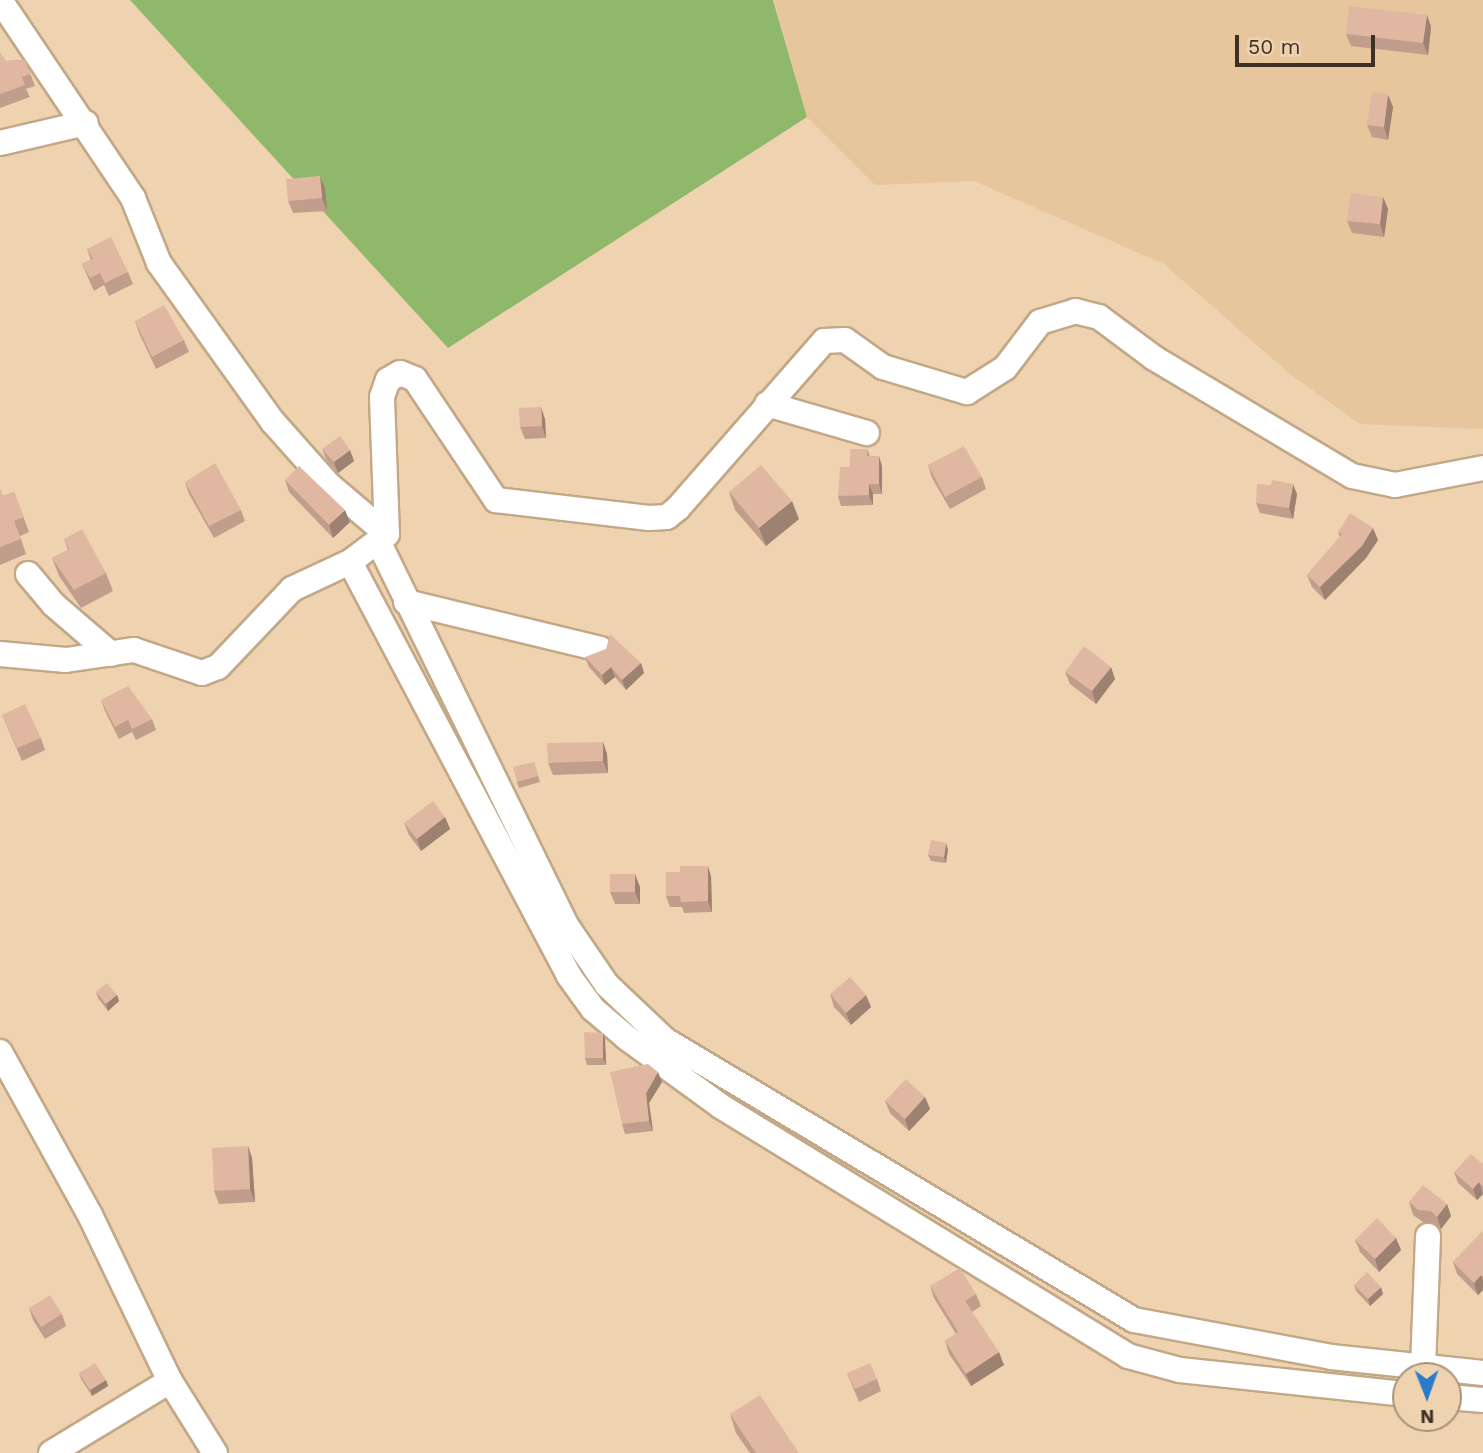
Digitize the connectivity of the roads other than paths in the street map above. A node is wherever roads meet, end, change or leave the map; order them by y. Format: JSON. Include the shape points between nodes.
{"nodes":[{"id":1,"x":0,"y":0,"type":"edge"},
{"id":2,"x":86,"y":123,"type":"junction"},
{"id":3,"x":0,"y":143,"type":"edge"},
{"id":4,"x":767,"y":404,"type":"junction"},
{"id":5,"x":867,"y":433,"type":"dead end"},
{"id":6,"x":1483,"y":468,"type":"edge"},
{"id":7,"x":383,"y":538,"type":"junction"},
{"id":8,"x":350,"y":562,"type":"junction"},
{"id":9,"x":28,"y":574,"type":"dead end"},
{"id":10,"x":406,"y":602,"type":"junction"},
{"id":11,"x":600,"y":649,"type":"edge"},
{"id":12,"x":0,"y":654,"type":"edge"},
{"id":13,"x":111,"y":654,"type":"junction"},
{"id":14,"x":0,"y":1052,"type":"edge"},
{"id":15,"x":1428,"y":1236,"type":"dead end"},
{"id":16,"x":1331,"y":1357,"type":"junction"},
{"id":17,"x":1423,"y":1362,"type":"edge"},
{"id":18,"x":1392,"y":1364,"type":"edge"},
{"id":19,"x":1462,"y":1371,"type":"edge"},
{"id":20,"x":1483,"y":1373,"type":"edge"},
{"id":21,"x":170,"y":1381,"type":"junction"},
{"id":22,"x":1326,"y":1387,"type":"junction"},
{"id":23,"x":1392,"y":1393,"type":"edge"},
{"id":24,"x":1462,"y":1398,"type":"edge"},
{"id":25,"x":1483,"y":1400,"type":"edge"},
{"id":26,"x":51,"y":1453,"type":"edge"},
{"id":27,"x":215,"y":1453,"type":"edge"}],
"edges":[{"from":1,"to":2,"type":"street"},
{"from":2,"to":3,"type":"street"},
{"from":2,"to":7,"type":"street","via":[[132,198],[159,263],[273,422]]},
{"from":4,"to":5,"type":"street"},
{"from":4,"to":6,"type":"street","via":[[818,346],[831,338],[845,340],[905,376],[967,392],[1005,368],[1041,322],[1075,311],[1099,317],[1154,358],[1352,476],[1395,485]]},
{"from":4,"to":7,"type":"street","via":[[673,513],[649,518],[496,500],[415,379],[400,373],[387,380],[382,397]]},
{"from":7,"to":8,"type":"street"},
{"from":7,"to":10,"type":"street"},
{"from":8,"to":13,"type":"street","via":[[292,589],[223,663],[207,673],[140,651]]},
{"from":8,"to":22,"type":"street","via":[[569,976],[606,1021],[722,1107],[1108,1346],[1145,1362],[1181,1370]]},
{"from":9,"to":13,"type":"street","via":[[54,605]]},
{"from":10,"to":11,"type":"street"},
{"from":10,"to":16,"type":"street","via":[[566,925],[595,970],[642,1022],[739,1086],[1135,1320]]},
{"from":12,"to":13,"type":"street","via":[[66,660]]},
{"from":14,"to":21,"type":"street","via":[[90,1215]]},
{"from":15,"to":17,"type":"street"},
{"from":16,"to":18,"type":"street"},
{"from":16,"to":22,"type":"street"},
{"from":19,"to":20,"type":"street"},
{"from":21,"to":26,"type":"street"},
{"from":21,"to":27,"type":"street"},
{"from":22,"to":23,"type":"street"},
{"from":24,"to":25,"type":"street"}]}
